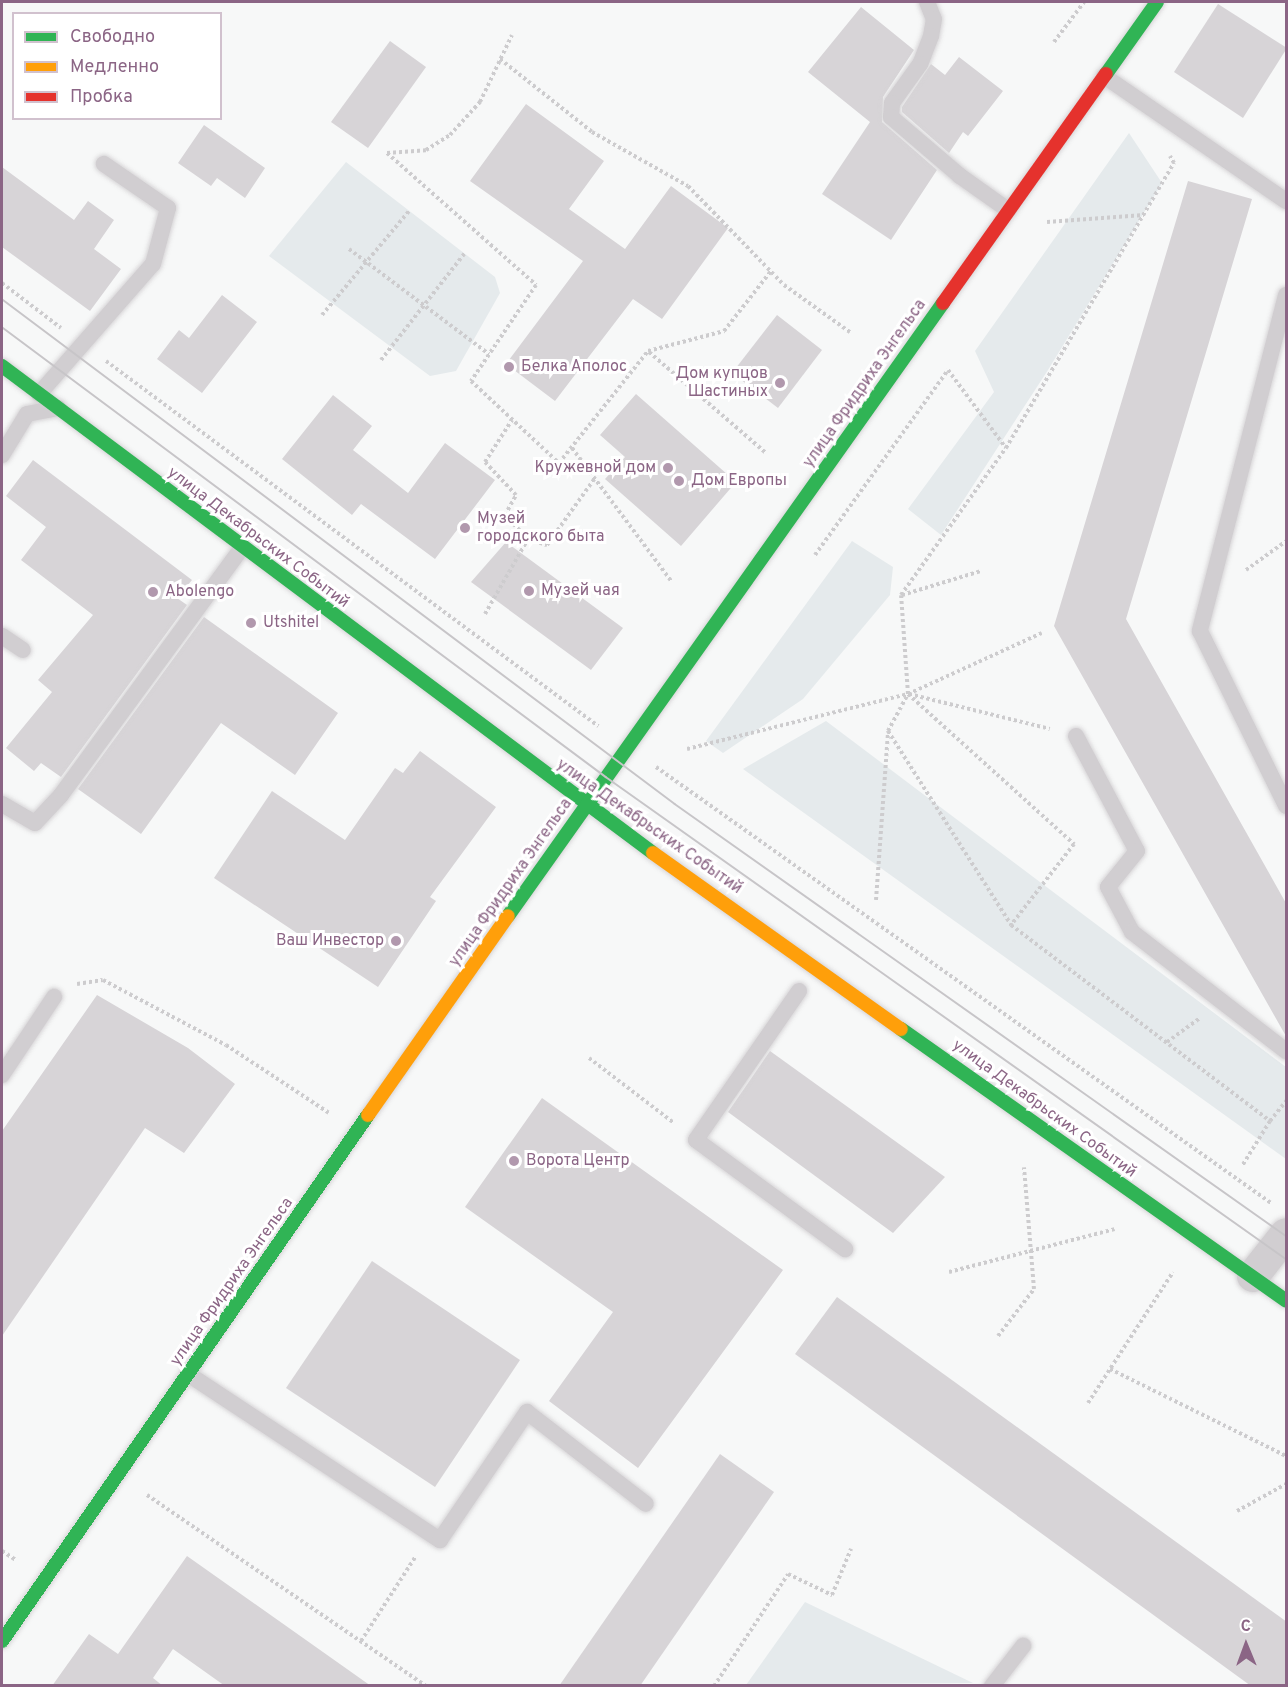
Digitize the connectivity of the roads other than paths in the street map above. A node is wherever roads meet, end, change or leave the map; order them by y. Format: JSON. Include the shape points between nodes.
{"nodes":[{"id":1,"x":927,"y":2,"type":"edge"},
{"id":2,"x":1157,"y":2,"type":"edge"},
{"id":3,"x":1104,"y":76,"type":"junction"},
{"id":4,"x":104,"y":164,"type":"dead end"},
{"id":5,"x":1287,"y":201,"type":"edge"},
{"id":6,"x":1008,"y":210,"type":"junction"},
{"id":7,"x":1287,"y":295,"type":"edge"},
{"id":8,"x":2,"y":366,"type":"edge"},
{"id":9,"x":39,"y":394,"type":"junction"},
{"id":10,"x":58,"y":408,"type":"junction"},
{"id":11,"x":2,"y":455,"type":"edge"},
{"id":12,"x":242,"y":548,"type":"junction"},
{"id":13,"x":2,"y":636,"type":"edge"},
{"id":14,"x":23,"y":650,"type":"dead end"},
{"id":15,"x":1076,"y":736,"type":"road end"},
{"id":16,"x":2,"y":804,"type":"edge"},
{"id":17,"x":586,"y":805,"type":"junction"},
{"id":18,"x":1287,"y":806,"type":"edge"},
{"id":19,"x":800,"y":991,"type":"dead end"},
{"id":20,"x":54,"y":997,"type":"road end"},
{"id":21,"x":1287,"y":1051,"type":"edge"},
{"id":22,"x":2,"y":1076,"type":"edge"},
{"id":23,"x":1287,"y":1234,"type":"edge"},
{"id":24,"x":845,"y":1249,"type":"dead end"},
{"id":25,"x":1253,"y":1276,"type":"junction"},
{"id":26,"x":1287,"y":1301,"type":"edge"},
{"id":27,"x":188,"y":1374,"type":"junction"},
{"id":28,"x":646,"y":1504,"type":"dead end"},
{"id":29,"x":2,"y":1641,"type":"edge"},
{"id":30,"x":1023,"y":1646,"type":"dead end"},
{"id":31,"x":992,"y":1686,"type":"edge"}],
"edges":[{"from":1,"to":6,"type":"lane","via":[[934,19],[931,36],[920,64],[892,103],[891,117],[960,176]]},
{"from":2,"to":3,"type":"street","name":"улица Фридриха Энгельса"},
{"from":3,"to":5,"type":"lane"},
{"from":3,"to":6,"type":"street","name":"улица Фридриха Энгельса"},
{"from":4,"to":9,"type":"lane","via":[[168,208],[153,264]]},
{"from":6,"to":17,"type":"street","name":"улица Фридриха Энгельса"},
{"from":7,"to":18,"type":"lane","via":[[1200,631]]},
{"from":8,"to":9,"type":"street","name":"улица Декабрьских Событий"},
{"from":9,"to":10,"type":"street","name":"улица Декабрьских Событий"},
{"from":10,"to":11,"type":"lane","via":[[27,414]]},
{"from":10,"to":12,"type":"street","name":"улица Декабрьских Событий"},
{"from":12,"to":16,"type":"lane","via":[[61,795],[35,823]]},
{"from":12,"to":17,"type":"street","name":"улица Декабрьских Событий"},
{"from":13,"to":14,"type":"lane"},
{"from":15,"to":21,"type":"lane","via":[[1137,851],[1108,887],[1132,932]]},
{"from":17,"to":25,"type":"street","name":"улица Декабрьских Событий"},
{"from":17,"to":27,"type":"street","name":"улица Фридриха Энгельса"},
{"from":19,"to":24,"type":"lane","via":[[696,1140]]},
{"from":20,"to":22,"type":"lane"},
{"from":23,"to":25,"type":"street"},
{"from":25,"to":26,"type":"street","name":"улица Декабрьских Событий"},
{"from":27,"to":28,"type":"lane","via":[[440,1540],[527,1412]]},
{"from":27,"to":29,"type":"street","name":"улица Фридриха Энгельса"},
{"from":30,"to":31,"type":"lane"}]}
